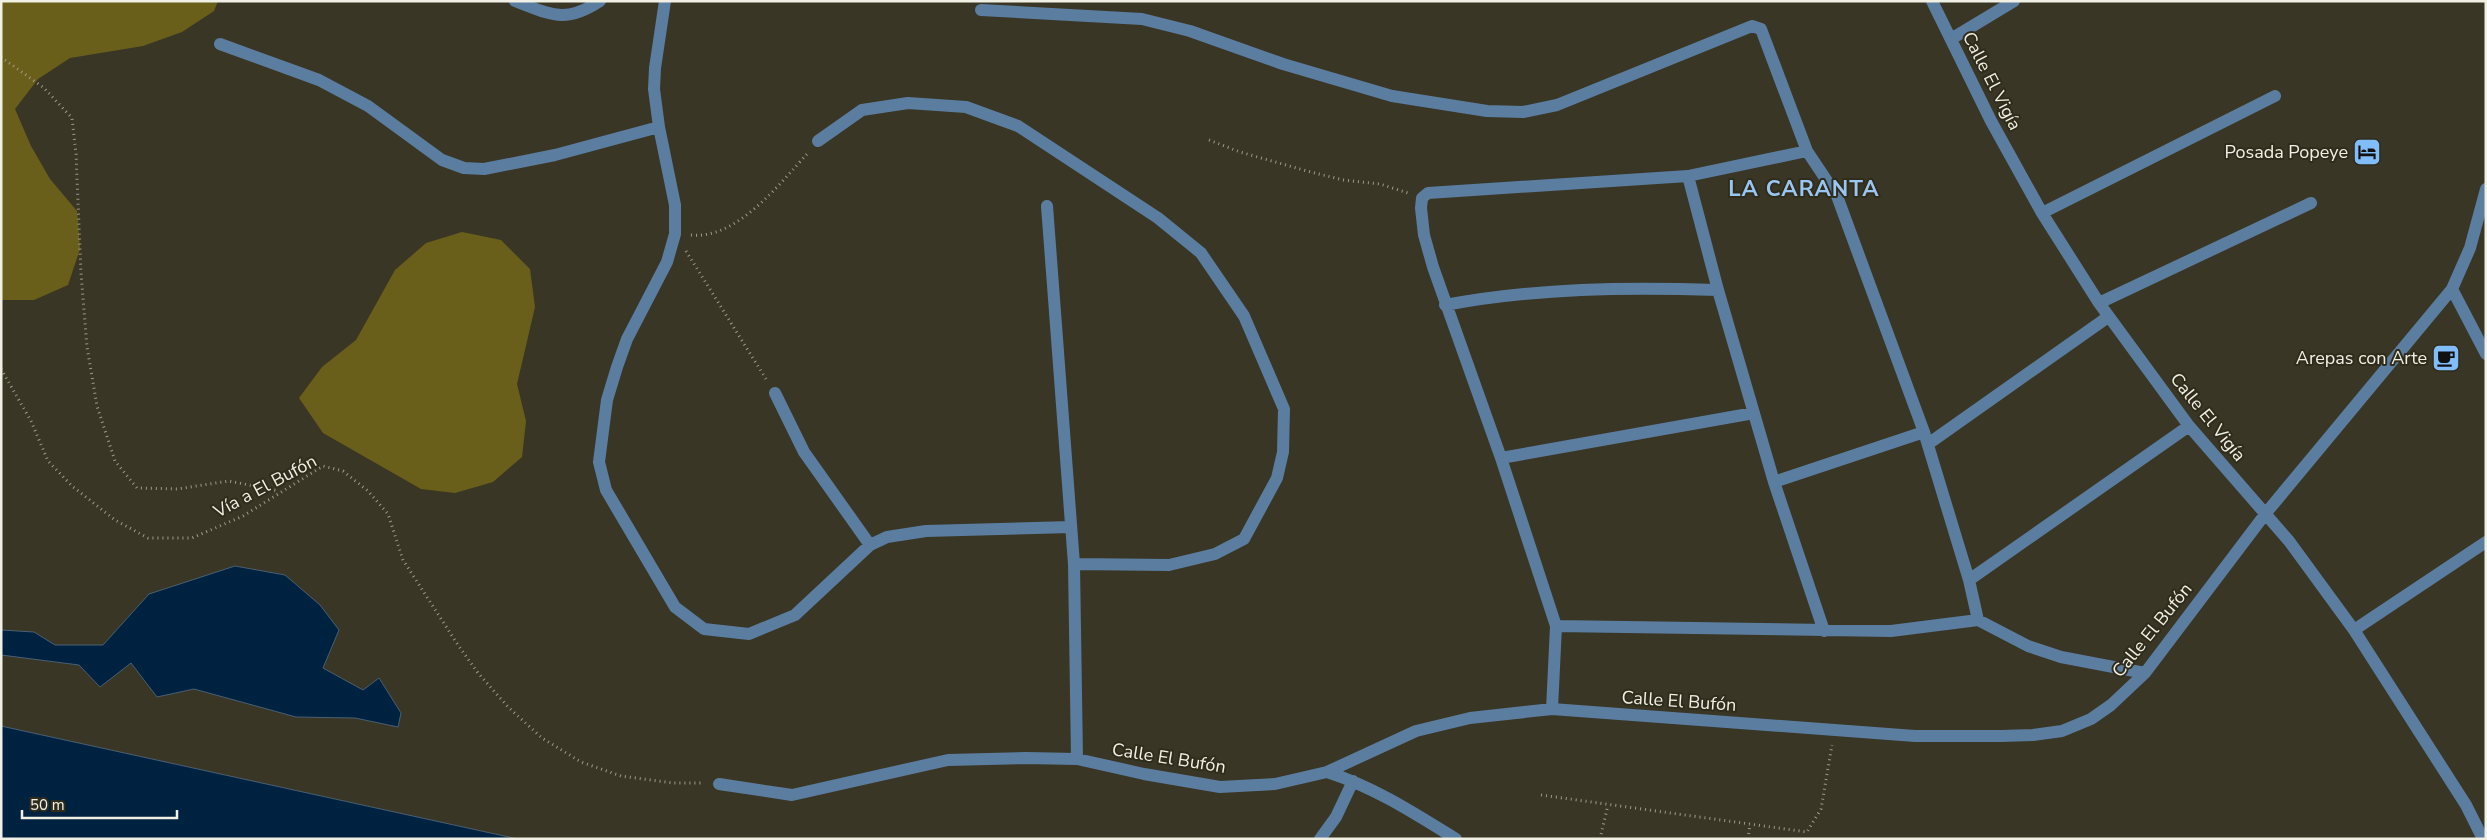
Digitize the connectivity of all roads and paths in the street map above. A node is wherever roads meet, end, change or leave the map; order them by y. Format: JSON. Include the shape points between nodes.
{"nodes":[{"id":1,"x":516,"y":1,"type":"edge"},
{"id":2,"x":600,"y":1,"type":"edge"},
{"id":3,"x":665,"y":1,"type":"edge"},
{"id":4,"x":1932,"y":1,"type":"edge"},
{"id":5,"x":2014,"y":1,"type":"edge"},
{"id":6,"x":981,"y":10,"type":"dead end"},
{"id":7,"x":1951,"y":39,"type":"junction"},
{"id":8,"x":220,"y":44,"type":"dead end"},
{"id":9,"x":1,"y":57,"type":"edge"},
{"id":10,"x":2276,"y":96,"type":"dead end"},
{"id":11,"x":659,"y":128,"type":"junction"},
{"id":12,"x":1209,"y":140,"type":"dead end"},
{"id":13,"x":818,"y":141,"type":"joint"},
{"id":14,"x":1807,"y":151,"type":"junction"},
{"id":15,"x":1688,"y":176,"type":"junction"},
{"id":16,"x":2486,"y":188,"type":"edge"},
{"id":17,"x":1422,"y":198,"type":"junction"},
{"id":18,"x":2311,"y":203,"type":"dead end"},
{"id":19,"x":1047,"y":206,"type":"dead end"},
{"id":20,"x":2042,"y":212,"type":"junction"},
{"id":21,"x":675,"y":234,"type":"junction"},
{"id":22,"x":2452,"y":289,"type":"junction"},
{"id":23,"x":1718,"y":290,"type":"junction"},
{"id":24,"x":2099,"y":303,"type":"junction"},
{"id":25,"x":1445,"y":305,"type":"junction"},
{"id":26,"x":2108,"y":317,"type":"junction"},
{"id":27,"x":2486,"y":354,"type":"edge"},
{"id":28,"x":1,"y":369,"type":"edge"},
{"id":29,"x":775,"y":393,"type":"joint"},
{"id":30,"x":1754,"y":413,"type":"junction"},
{"id":31,"x":2189,"y":426,"type":"junction"},
{"id":32,"x":1926,"y":438,"type":"junction"},
{"id":33,"x":1501,"y":458,"type":"junction"},
{"id":34,"x":1774,"y":482,"type":"junction"},
{"id":35,"x":280,"y":491,"type":"junction"},
{"id":36,"x":2266,"y":513,"type":"junction"},
{"id":37,"x":1071,"y":527,"type":"junction"},
{"id":38,"x":2486,"y":542,"type":"edge"},
{"id":39,"x":870,"y":545,"type":"junction"},
{"id":40,"x":1074,"y":564,"type":"junction"},
{"id":41,"x":1969,"y":580,"type":"junction"},
{"id":42,"x":1978,"y":620,"type":"junction"},
{"id":43,"x":1556,"y":626,"type":"junction"},
{"id":44,"x":2354,"y":630,"type":"junction"},
{"id":45,"x":1824,"y":631,"type":"junction"},
{"id":46,"x":2145,"y":673,"type":"junction"},
{"id":47,"x":1552,"y":709,"type":"junction"},
{"id":48,"x":1835,"y":730,"type":"junction"},
{"id":49,"x":1077,"y":759,"type":"junction"},
{"id":50,"x":1327,"y":772,"type":"junction"},
{"id":51,"x":1353,"y":780,"type":"junction"},
{"id":52,"x":719,"y":784,"type":"joint"},
{"id":53,"x":1541,"y":795,"type":"dead end"},
{"id":54,"x":1608,"y":805,"type":"junction"},
{"id":55,"x":1750,"y":824,"type":"junction"},
{"id":56,"x":1320,"y":839,"type":"edge"},
{"id":57,"x":1456,"y":839,"type":"edge"},
{"id":58,"x":1600,"y":839,"type":"edge"},
{"id":59,"x":1748,"y":839,"type":"edge"},
{"id":60,"x":2483,"y":839,"type":"edge"}],
"edges":[{"from":1,"to":2,"type":"street","via":[[554,15],[582,14]]},
{"from":3,"to":11,"type":"street","via":[[654,89]]},
{"from":4,"to":7,"type":"street","name":"Calle El Vigía"},
{"from":5,"to":7,"type":"street"},
{"from":6,"to":14,"type":"street","via":[[1142,19],[1190,31],[1283,64],[1392,96],[1505,112],[1557,105],[1757,26],[1761,29]]},
{"from":7,"to":20,"type":"street","name":"Calle El Vigía","via":[[1991,121]]},
{"from":8,"to":11,"type":"street","via":[[319,80],[368,106],[442,160],[464,168],[484,169],[555,155]]},
{"from":9,"to":35,"type":"path","via":[[44,88],[72,118],[87,347],[97,406],[115,461],[137,488],[177,489],[229,481]]},
{"from":10,"to":20,"type":"street"},
{"from":11,"to":21,"type":"street","via":[[675,205]]},
{"from":12,"to":17,"type":"path","via":[[1307,171],[1343,180],[1380,184]]},
{"from":13,"to":21,"type":"path","via":[[770,194],[731,226],[705,237]]},
{"from":13,"to":40,"type":"street","via":[[862,110],[908,102],[966,107],[1018,126],[1158,218],[1201,253],[1244,316],[1284,408],[1283,452],[1277,478],[1244,539],[1214,554],[1169,565]]},
{"from":14,"to":15,"type":"street"},
{"from":14,"to":32,"type":"street","via":[[1837,196]]},
{"from":15,"to":17,"type":"street","via":[[1428,192]]},
{"from":15,"to":23,"type":"street"},
{"from":16,"to":22,"type":"street","name":"Calle El Bufón","via":[[2470,248]]},
{"from":17,"to":25,"type":"street","via":[[1424,235]]},
{"from":18,"to":24,"type":"street"},
{"from":19,"to":37,"type":"street"},
{"from":20,"to":24,"type":"street","name":"Calle El Vigía"},
{"from":21,"to":29,"type":"path"},
{"from":21,"to":39,"type":"street","via":[[666,262],[616,367],[607,400],[600,462],[606,490],[675,607],[704,629],[749,634],[795,615]]},
{"from":22,"to":27,"type":"street"},
{"from":22,"to":36,"type":"street","name":"Calle El Bufón"},
{"from":23,"to":25,"type":"street","via":[[1601,288],[1543,291]]},
{"from":23,"to":30,"type":"street"},
{"from":24,"to":26,"type":"street","name":"Calle El Vigía"},
{"from":25,"to":33,"type":"street"},
{"from":26,"to":31,"type":"street","name":"Calle El Vigía"},
{"from":26,"to":32,"type":"street"},
{"from":28,"to":35,"type":"path","name":"Vía a El Bufón","via":[[31,421],[48,461],[98,507],[148,538],[192,538],[243,516]]},
{"from":29,"to":39,"type":"street","via":[[804,452]]},
{"from":30,"to":33,"type":"street"},
{"from":30,"to":34,"type":"street"},
{"from":31,"to":36,"type":"street","name":"Calle El Vigía"},
{"from":31,"to":41,"type":"street"},
{"from":32,"to":34,"type":"street"},
{"from":32,"to":41,"type":"street"},
{"from":33,"to":43,"type":"street"},
{"from":34,"to":45,"type":"street"},
{"from":35,"to":52,"type":"path","name":"Vía a El Bufón","via":[[323,466],[343,471],[368,491],[388,514],[403,560],[478,673],[542,738],[581,762],[621,776],[674,783]]},
{"from":36,"to":44,"type":"street","name":"Calle El Vigía"},
{"from":36,"to":46,"type":"street","name":"Calle El Bufón"},
{"from":37,"to":39,"type":"street","via":[[926,531],[887,537]]},
{"from":37,"to":40,"type":"street"},
{"from":38,"to":44,"type":"street"},
{"from":40,"to":49,"type":"street"},
{"from":41,"to":42,"type":"street"},
{"from":42,"to":45,"type":"street","via":[[1910,630]]},
{"from":42,"to":46,"type":"street","via":[[2028,646],[2061,657]]},
{"from":43,"to":45,"type":"street"},
{"from":43,"to":47,"type":"street"},
{"from":44,"to":60,"type":"street","name":"Calle El Vigía","via":[[2466,805]]},
{"from":46,"to":48,"type":"street","name":"Calle El Bufón","via":[[2091,720],[2062,731],[2001,736],[1915,736]]},
{"from":47,"to":48,"type":"street","name":"Calle El Bufón"},
{"from":47,"to":50,"type":"street","name":"Calle El Bufón","via":[[1470,718],[1416,732]]},
{"from":48,"to":55,"type":"path","via":[[1821,809],[1807,832]]},
{"from":49,"to":50,"type":"street","name":"Calle El Bufón","via":[[1220,787],[1275,784]]},
{"from":49,"to":52,"type":"street","name":"Calle El Bufón","via":[[948,760],[792,795]]},
{"from":50,"to":51,"type":"street"},
{"from":51,"to":56,"type":"street","via":[[1336,817]]},
{"from":51,"to":57,"type":"street","via":[[1381,793]]},
{"from":53,"to":54,"type":"path"},
{"from":54,"to":55,"type":"path"},
{"from":54,"to":58,"type":"path"},
{"from":55,"to":59,"type":"path"}]}
